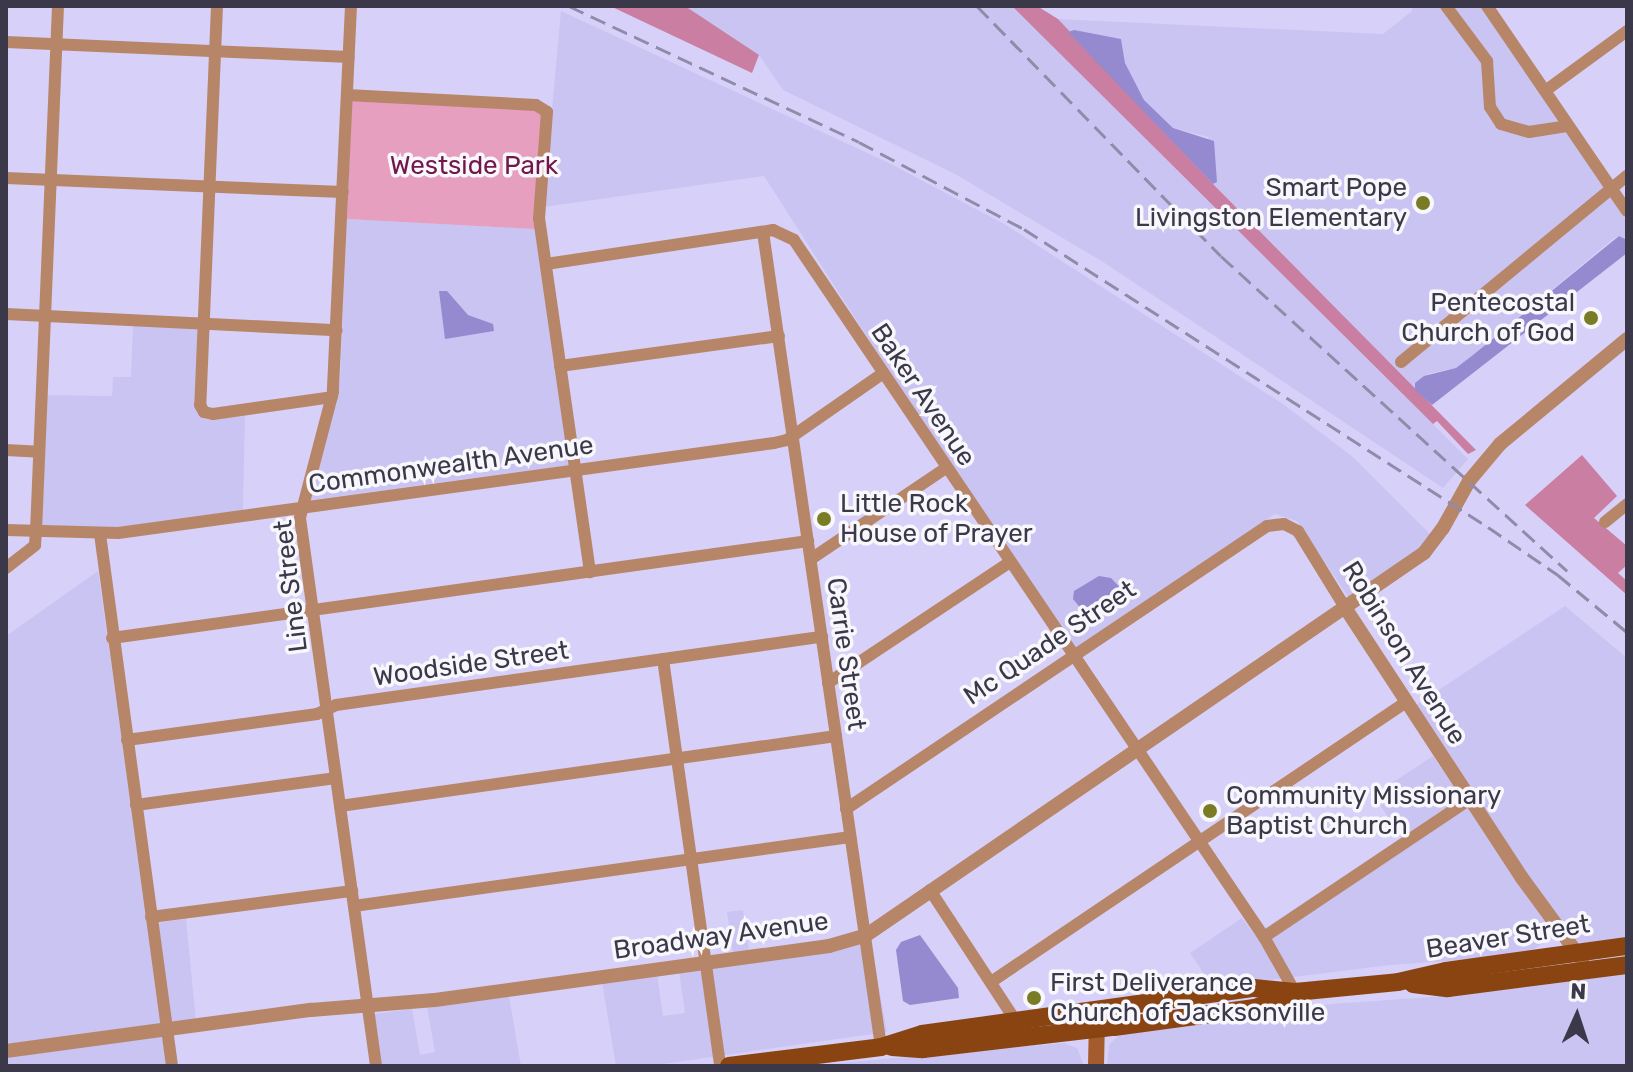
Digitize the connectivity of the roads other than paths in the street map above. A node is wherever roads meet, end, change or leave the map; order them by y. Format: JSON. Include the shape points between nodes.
{"nodes":[{"id":1,"x":58,"y":6,"type":"edge"},
{"id":2,"x":217,"y":6,"type":"edge"},
{"id":3,"x":351,"y":6,"type":"edge"},
{"id":4,"x":1446,"y":6,"type":"edge"},
{"id":5,"x":1489,"y":7,"type":"edge"},
{"id":6,"x":1627,"y":31,"type":"edge"},
{"id":7,"x":6,"y":42,"type":"edge"},
{"id":8,"x":57,"y":44,"type":"junction"},
{"id":9,"x":216,"y":51,"type":"junction"},
{"id":10,"x":349,"y":57,"type":"junction"},
{"id":11,"x":1545,"y":91,"type":"junction"},
{"id":12,"x":347,"y":95,"type":"junction"},
{"id":13,"x":1562,"y":128,"type":"junction"},
{"id":14,"x":1627,"y":176,"type":"edge"},
{"id":15,"x":6,"y":178,"type":"edge"},
{"id":16,"x":51,"y":180,"type":"junction"},
{"id":17,"x":209,"y":187,"type":"junction"},
{"id":18,"x":1611,"y":188,"type":"junction"},
{"id":19,"x":343,"y":192,"type":"junction"},
{"id":20,"x":1627,"y":211,"type":"edge"},
{"id":21,"x":763,"y":232,"type":"junction"},
{"id":22,"x":546,"y":264,"type":"junction"},
{"id":23,"x":6,"y":314,"type":"edge"},
{"id":24,"x":45,"y":316,"type":"junction"},
{"id":25,"x":203,"y":323,"type":"junction"},
{"id":26,"x":337,"y":330,"type":"junction"},
{"id":27,"x":779,"y":336,"type":"junction"},
{"id":28,"x":1627,"y":339,"type":"edge"},
{"id":29,"x":1401,"y":362,"type":"dead end"},
{"id":30,"x":560,"y":366,"type":"junction"},
{"id":31,"x":882,"y":374,"type":"junction"},
{"id":32,"x":332,"y":397,"type":"junction"},
{"id":33,"x":793,"y":436,"type":"junction"},
{"id":34,"x":6,"y":450,"type":"edge"},
{"id":35,"x":39,"y":452,"type":"junction"},
{"id":36,"x":946,"y":468,"type":"junction"},
{"id":37,"x":575,"y":470,"type":"junction"},
{"id":38,"x":1627,"y":504,"type":"edge"},
{"id":39,"x":303,"y":508,"type":"junction"},
{"id":40,"x":1605,"y":522,"type":"dead end"},
{"id":41,"x":1284,"y":524,"type":"joint"},
{"id":42,"x":6,"y":530,"type":"edge"},
{"id":43,"x":36,"y":531,"type":"junction"},
{"id":44,"x":100,"y":534,"type":"junction"},
{"id":45,"x":808,"y":541,"type":"junction"},
{"id":46,"x":811,"y":559,"type":"junction"},
{"id":47,"x":1010,"y":562,"type":"junction"},
{"id":48,"x":6,"y":568,"type":"edge"},
{"id":49,"x":590,"y":572,"type":"junction"},
{"id":50,"x":1346,"y":609,"type":"junction"},
{"id":51,"x":314,"y":610,"type":"junction"},
{"id":52,"x":822,"y":637,"type":"junction"},
{"id":53,"x":112,"y":638,"type":"junction"},
{"id":54,"x":1073,"y":657,"type":"junction"},
{"id":55,"x":663,"y":659,"type":"junction"},
{"id":56,"x":828,"y":683,"type":"junction"},
{"id":57,"x":1405,"y":703,"type":"junction"},
{"id":58,"x":328,"y":710,"type":"junction"},
{"id":59,"x":836,"y":736,"type":"junction"},
{"id":60,"x":127,"y":740,"type":"junction"},
{"id":61,"x":1137,"y":750,"type":"junction"},
{"id":62,"x":676,"y":758,"type":"junction"},
{"id":63,"x":336,"y":778,"type":"junction"},
{"id":64,"x":1470,"y":799,"type":"junction"},
{"id":65,"x":136,"y":805,"type":"junction"},
{"id":66,"x":340,"y":806,"type":"junction"},
{"id":67,"x":846,"y":809,"type":"junction"},
{"id":68,"x":850,"y":837,"type":"junction"},
{"id":69,"x":1199,"y":843,"type":"junction"},
{"id":70,"x":691,"y":860,"type":"junction"},
{"id":71,"x":930,"y":890,"type":"junction"},
{"id":72,"x":352,"y":891,"type":"junction"},
{"id":73,"x":354,"y":906,"type":"junction"},
{"id":74,"x":151,"y":917,"type":"junction"},
{"id":75,"x":865,"y":936,"type":"junction"},
{"id":76,"x":1264,"y":937,"type":"junction"},
{"id":77,"x":1627,"y":946,"type":"edge"},
{"id":78,"x":1577,"y":953,"type":"junction"},
{"id":79,"x":704,"y":963,"type":"junction"},
{"id":80,"x":1627,"y":965,"type":"edge"},
{"id":81,"x":1589,"y":970,"type":"junction"},
{"id":82,"x":991,"y":982,"type":"junction"},
{"id":83,"x":1398,"y":982,"type":"junction"},
{"id":84,"x":1295,"y":992,"type":"junction"},
{"id":85,"x":368,"y":1006,"type":"junction"},
{"id":86,"x":1098,"y":1010,"type":"junction"},
{"id":87,"x":1016,"y":1021,"type":"junction"},
{"id":88,"x":166,"y":1030,"type":"junction"},
{"id":89,"x":1097,"y":1030,"type":"junction"},
{"id":90,"x":960,"y":1037,"type":"junction"},
{"id":91,"x":1028,"y":1038,"type":"junction"},
{"id":92,"x":881,"y":1047,"type":"junction"},
{"id":93,"x":6,"y":1051,"type":"edge"},
{"id":94,"x":172,"y":1066,"type":"edge"},
{"id":95,"x":376,"y":1066,"type":"edge"},
{"id":96,"x":720,"y":1066,"type":"edge"},
{"id":97,"x":729,"y":1066,"type":"edge"},
{"id":98,"x":1096,"y":1066,"type":"edge"}],
"edges":[{"from":1,"to":8,"type":"street"},
{"from":2,"to":9,"type":"street"},
{"from":3,"to":10,"type":"street","name":"Line Street"},
{"from":4,"to":13,"type":"street","via":[[1487,61],[1490,107],[1498,120],[1518,131]]},
{"from":5,"to":11,"type":"street"},
{"from":6,"to":11,"type":"street"},
{"from":7,"to":8,"type":"street"},
{"from":8,"to":9,"type":"street"},
{"from":8,"to":16,"type":"street"},
{"from":9,"to":10,"type":"street"},
{"from":9,"to":17,"type":"street"},
{"from":10,"to":12,"type":"street","name":"Line Street"},
{"from":11,"to":13,"type":"street"},
{"from":12,"to":19,"type":"street","name":"Line Street"},
{"from":12,"to":22,"type":"street","via":[[545,109],[539,218]]},
{"from":13,"to":18,"type":"street"},
{"from":14,"to":18,"type":"street"},
{"from":15,"to":16,"type":"street"},
{"from":16,"to":17,"type":"street"},
{"from":16,"to":24,"type":"street"},
{"from":17,"to":19,"type":"street"},
{"from":17,"to":25,"type":"street"},
{"from":18,"to":20,"type":"street"},
{"from":18,"to":29,"type":"street"},
{"from":19,"to":26,"type":"street","name":"Line Street"},
{"from":21,"to":22,"type":"street"},
{"from":21,"to":27,"type":"street","name":"Carrie Street"},
{"from":21,"to":31,"type":"street","name":"Baker Avenue","via":[[788,234]]},
{"from":22,"to":30,"type":"street"},
{"from":23,"to":24,"type":"street"},
{"from":24,"to":25,"type":"street"},
{"from":24,"to":35,"type":"street"},
{"from":25,"to":26,"type":"street"},
{"from":25,"to":32,"type":"street","via":[[204,412]]},
{"from":26,"to":32,"type":"street","name":"Line Street"},
{"from":27,"to":30,"type":"street"},
{"from":27,"to":33,"type":"street","name":"Carrie Street"},
{"from":28,"to":50,"type":"street","via":[[1500,444],[1469,481],[1424,553]]},
{"from":30,"to":37,"type":"street"},
{"from":31,"to":33,"type":"street","name":"Commonwealth Avenue"},
{"from":31,"to":36,"type":"street","name":"Baker Avenue"},
{"from":32,"to":39,"type":"street","name":"Line Street"},
{"from":33,"to":37,"type":"street","name":"Commonwealth Avenue"},
{"from":33,"to":45,"type":"street","name":"Carrie Street"},
{"from":34,"to":35,"type":"street"},
{"from":35,"to":43,"type":"street"},
{"from":36,"to":46,"type":"street"},
{"from":36,"to":47,"type":"street","name":"Baker Avenue"},
{"from":37,"to":39,"type":"street","name":"Commonwealth Avenue"},
{"from":37,"to":49,"type":"street"},
{"from":38,"to":40,"type":"street"},
{"from":39,"to":44,"type":"street","name":"Commonwealth Avenue"},
{"from":39,"to":51,"type":"street","name":"Line Street","via":[[300,518]]},
{"from":41,"to":50,"type":"street","name":"Robinson Avenue","via":[[1298,531]]},
{"from":41,"to":54,"type":"street","name":"Mc Quade Street","via":[[1267,526]]},
{"from":42,"to":43,"type":"street","name":"Commonwealth Avenue"},
{"from":43,"to":44,"type":"street","name":"Commonwealth Avenue"},
{"from":43,"to":48,"type":"street","via":[[35,545]]},
{"from":44,"to":53,"type":"street"},
{"from":45,"to":46,"type":"street","name":"Carrie Street"},
{"from":45,"to":49,"type":"street"},
{"from":46,"to":52,"type":"street","name":"Carrie Street"},
{"from":47,"to":54,"type":"street","name":"Baker Avenue"},
{"from":47,"to":56,"type":"street"},
{"from":49,"to":51,"type":"street"},
{"from":50,"to":57,"type":"street","name":"Robinson Avenue"},
{"from":50,"to":61,"type":"street","name":"Broadway Avenue"},
{"from":51,"to":53,"type":"street"},
{"from":51,"to":58,"type":"street","name":"Line Street"},
{"from":52,"to":55,"type":"street","name":"Woodside Street"},
{"from":52,"to":56,"type":"street","name":"Carrie Street"},
{"from":53,"to":60,"type":"street"},
{"from":54,"to":61,"type":"street","name":"Baker Avenue"},
{"from":54,"to":67,"type":"street","name":"Mc Quade Street"},
{"from":55,"to":58,"type":"street","name":"Woodside Street"},
{"from":55,"to":62,"type":"street"},
{"from":56,"to":59,"type":"street","name":"Carrie Street"},
{"from":57,"to":64,"type":"street","name":"Robinson Avenue"},
{"from":57,"to":69,"type":"street"},
{"from":58,"to":60,"type":"street","name":"Woodside Street"},
{"from":58,"to":63,"type":"street","name":"Line Street"},
{"from":59,"to":62,"type":"street"},
{"from":59,"to":67,"type":"street","name":"Carrie Street"},
{"from":60,"to":65,"type":"street"},
{"from":61,"to":69,"type":"street","name":"Baker Avenue"},
{"from":61,"to":71,"type":"street","name":"Broadway Avenue"},
{"from":62,"to":66,"type":"street"},
{"from":62,"to":70,"type":"street"},
{"from":63,"to":65,"type":"street"},
{"from":63,"to":66,"type":"street","name":"Line Street"},
{"from":64,"to":76,"type":"street"},
{"from":64,"to":78,"type":"street","name":"Robinson Avenue"},
{"from":65,"to":74,"type":"street"},
{"from":66,"to":72,"type":"street","name":"Line Street"},
{"from":67,"to":68,"type":"street","name":"Carrie Street"},
{"from":68,"to":70,"type":"street"},
{"from":68,"to":75,"type":"street","name":"Carrie Street"},
{"from":69,"to":76,"type":"street","name":"Baker Avenue"},
{"from":69,"to":82,"type":"street"},
{"from":70,"to":73,"type":"street"},
{"from":70,"to":79,"type":"street"},
{"from":71,"to":75,"type":"street","name":"Broadway Avenue"},
{"from":71,"to":82,"type":"street"},
{"from":72,"to":73,"type":"street","name":"Line Street"},
{"from":72,"to":74,"type":"street"},
{"from":73,"to":85,"type":"street","name":"Line Street"},
{"from":74,"to":88,"type":"street"},
{"from":75,"to":79,"type":"street","name":"Broadway Avenue"},
{"from":75,"to":92,"type":"street","name":"Carrie Street"},
{"from":76,"to":84,"type":"street","name":"Baker Avenue"},
{"from":77,"to":78,"type":"main road","name":"Beaver Street"},
{"from":78,"to":81,"type":"street","name":"Robinson Avenue"},
{"from":78,"to":83,"type":"main road","name":"Beaver Street"},
{"from":79,"to":85,"type":"street","name":"Broadway Avenue"},
{"from":79,"to":96,"type":"street"},
{"from":80,"to":81,"type":"main road","name":"Beaver Street"},
{"from":81,"to":83,"type":"main road","name":"Beaver Street","via":[[1448,988]]},
{"from":82,"to":87,"type":"street"},
{"from":83,"to":84,"type":"main road","name":"Beaver Street"},
{"from":84,"to":86,"type":"main road","name":"Beaver Street","via":[[1254,988]]},
{"from":84,"to":89,"type":"main road","name":"Beaver Street","via":[[1255,1008]]},
{"from":85,"to":88,"type":"street","name":"Broadway Avenue"},
{"from":85,"to":95,"type":"street","name":"Line Street"},
{"from":86,"to":87,"type":"main road","name":"Beaver Street"},
{"from":86,"to":89,"type":"main road"},
{"from":87,"to":90,"type":"main road","name":"Beaver Street"},
{"from":87,"to":91,"type":"street"},
{"from":88,"to":93,"type":"street","name":"Broadway Avenue"},
{"from":88,"to":94,"type":"street"},
{"from":89,"to":91,"type":"main road","name":"Beaver Street"},
{"from":89,"to":98,"type":"main road"},
{"from":90,"to":91,"type":"main road","name":"Beaver Street"},
{"from":90,"to":92,"type":"main road","name":"Beaver Street","via":[[922,1034]]},
{"from":92,"to":97,"type":"main road","name":"Beaver Street"}]}
